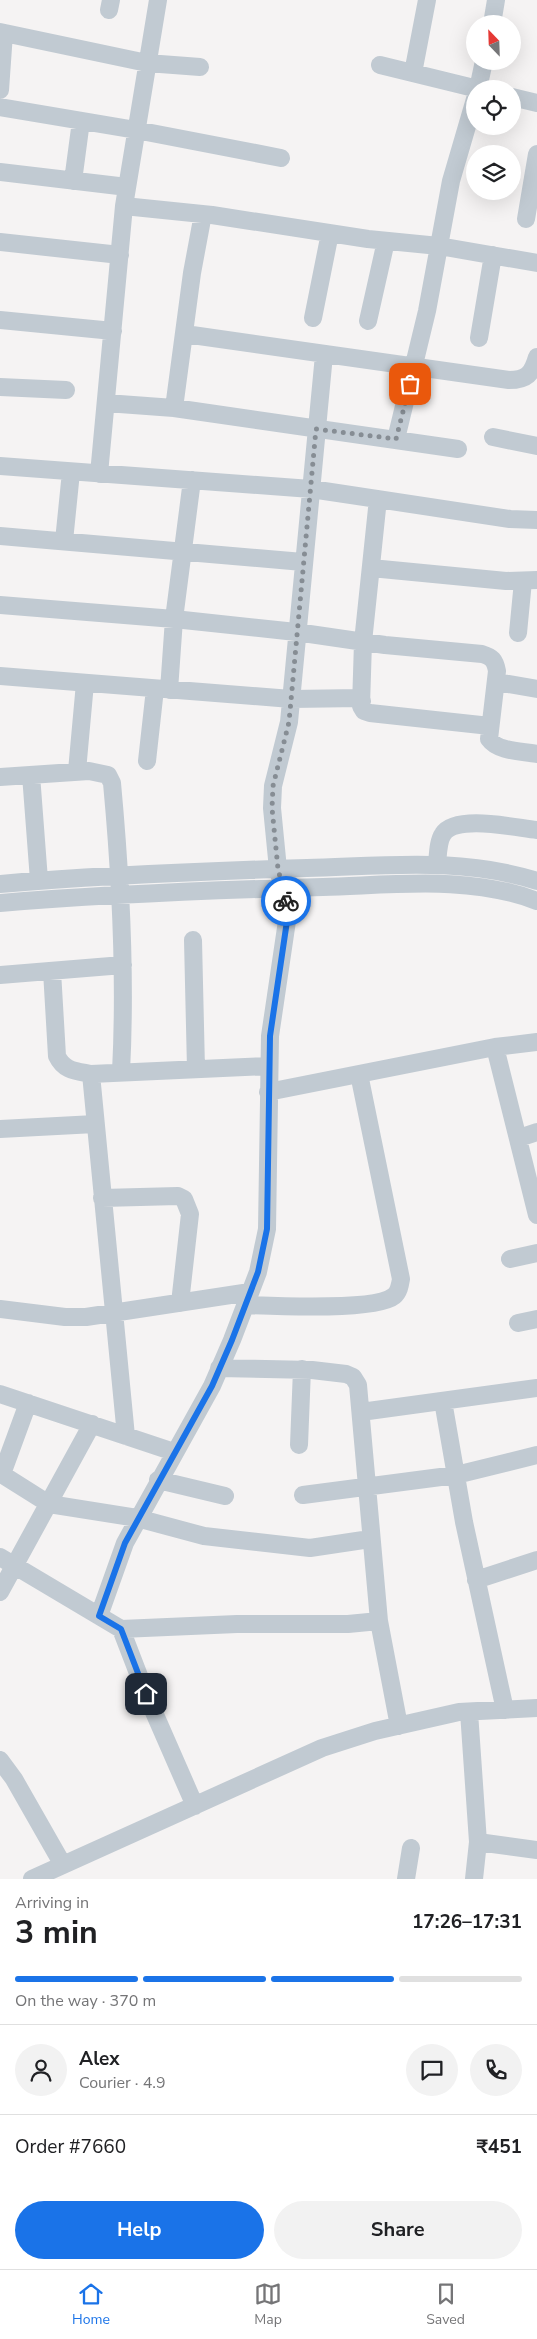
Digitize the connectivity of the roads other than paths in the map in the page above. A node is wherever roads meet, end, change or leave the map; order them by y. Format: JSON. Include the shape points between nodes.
{"nodes":[{"id":1,"x":158,"y":0,"type":"edge"},
{"id":2,"x":428,"y":0,"type":"edge"},
{"id":3,"x":496,"y":0,"type":"edge"},
{"id":4,"x":494,"y":15,"type":"edge"},
{"id":5,"x":2,"y":33,"type":"edge"},
{"id":6,"x":146,"y":64,"type":"junction"},
{"id":7,"x":380,"y":65,"type":"dead end"},
{"id":8,"x":200,"y":66,"type":"dead end"},
{"id":9,"x":413,"y":73,"type":"junction"},
{"id":10,"x":466,"y":86,"type":"edge"},
{"id":11,"x":0,"y":90,"type":"edge"},
{"id":12,"x":521,"y":99,"type":"edge"},
{"id":13,"x":537,"y":103,"type":"edge"},
{"id":14,"x":0,"y":108,"type":"edge"},
{"id":15,"x":81,"y":121,"type":"junction"},
{"id":16,"x":136,"y":130,"type":"junction"},
{"id":17,"x":466,"y":130,"type":"edge"},
{"id":18,"x":281,"y":158,"type":"dead end"},
{"id":19,"x":536,"y":161,"type":"edge"},
{"id":20,"x":0,"y":172,"type":"edge"},
{"id":21,"x":73,"y":180,"type":"junction"},
{"id":22,"x":127,"y":187,"type":"junction"},
{"id":23,"x":124,"y":206,"type":"junction"},
{"id":24,"x":204,"y":214,"type":"junction"},
{"id":25,"x":526,"y":219,"type":"dead end"},
{"id":26,"x":330,"y":233,"type":"junction"},
{"id":27,"x":386,"y":241,"type":"junction"},
{"id":28,"x":0,"y":242,"type":"edge"},
{"id":29,"x":439,"y":246,"type":"junction"},
{"id":30,"x":120,"y":254,"type":"junction"},
{"id":31,"x":493,"y":256,"type":"junction"},
{"id":32,"x":537,"y":263,"type":"edge"},
{"id":33,"x":313,"y":318,"type":"dead end"},
{"id":34,"x":0,"y":320,"type":"edge"},
{"id":35,"x":368,"y":322,"type":"dead end"},
{"id":36,"x":113,"y":331,"type":"junction"},
{"id":37,"x":185,"y":334,"type":"junction"},
{"id":38,"x":479,"y":338,"type":"dead end"},
{"id":39,"x":324,"y":355,"type":"junction"},
{"id":40,"x":537,"y":357,"type":"edge"},
{"id":41,"x":414,"y":365,"type":"junction"},
{"id":42,"x":0,"y":387,"type":"edge"},
{"id":43,"x":66,"y":390,"type":"dead end"},
{"id":44,"x":106,"y":403,"type":"junction"},
{"id":45,"x":174,"y":408,"type":"junction"},
{"id":46,"x":316,"y":429,"type":"junction"},
{"id":47,"x":493,"y":437,"type":"dead end"},
{"id":48,"x":396,"y":439,"type":"junction"},
{"id":49,"x":537,"y":446,"type":"edge"},
{"id":50,"x":458,"y":449,"type":"dead end"},
{"id":51,"x":0,"y":466,"type":"edge"},
{"id":52,"x":70,"y":472,"type":"junction"},
{"id":53,"x":99,"y":474,"type":"junction"},
{"id":54,"x":192,"y":480,"type":"junction"},
{"id":55,"x":311,"y":488,"type":"junction"},
{"id":56,"x":378,"y":499,"type":"junction"},
{"id":57,"x":537,"y":520,"type":"edge"},
{"id":58,"x":0,"y":536,"type":"edge"},
{"id":59,"x":64,"y":541,"type":"junction"},
{"id":60,"x":183,"y":551,"type":"junction"},
{"id":61,"x":303,"y":562,"type":"junction"},
{"id":62,"x":371,"y":568,"type":"junction"},
{"id":63,"x":530,"y":581,"type":"edge"},
{"id":64,"x":0,"y":605,"type":"edge"},
{"id":65,"x":174,"y":620,"type":"junction"},
{"id":66,"x":296,"y":632,"type":"junction"},
{"id":67,"x":518,"y":632,"type":"dead end"},
{"id":68,"x":363,"y":642,"type":"junction"},
{"id":69,"x":0,"y":676,"type":"edge"},
{"id":70,"x":498,"y":682,"type":"junction"},
{"id":71,"x":85,"y":683,"type":"junction"},
{"id":72,"x":162,"y":689,"type":"junction"},
{"id":73,"x":537,"y":689,"type":"edge"},
{"id":74,"x":291,"y":699,"type":"junction"},
{"id":75,"x":361,"y":700,"type":"junction"},
{"id":76,"x":490,"y":726,"type":"junction"},
{"id":77,"x":537,"y":754,"type":"edge"},
{"id":78,"x":147,"y":761,"type":"dead end"},
{"id":79,"x":78,"y":771,"type":"junction"},
{"id":80,"x":31,"y":775,"type":"junction"},
{"id":81,"x":0,"y":777,"type":"edge"},
{"id":82,"x":537,"y":830,"type":"edge"},
{"id":83,"x":437,"y":864,"type":"junction"},
{"id":84,"x":278,"y":869,"type":"junction"},
{"id":85,"x":121,"y":874,"type":"junction"},
{"id":86,"x":39,"y":880,"type":"junction"},
{"id":87,"x":537,"y":881,"type":"edge"},
{"id":88,"x":0,"y":884,"type":"edge"},
{"id":89,"x":284,"y":888,"type":"junction"},
{"id":90,"x":121,"y":894,"type":"junction"},
{"id":91,"x":537,"y":901,"type":"edge"},
{"id":92,"x":0,"y":903,"type":"edge"},
{"id":93,"x":193,"y":940,"type":"dead end"},
{"id":94,"x":123,"y":965,"type":"junction"},
{"id":95,"x":52,"y":970,"type":"junction"},
{"id":96,"x":0,"y":975,"type":"edge"},
{"id":97,"x":537,"y":1042,"type":"edge"},
{"id":98,"x":495,"y":1047,"type":"junction"},
{"id":99,"x":268,"y":1066,"type":"junction"},
{"id":100,"x":196,"y":1069,"type":"junction"},
{"id":101,"x":121,"y":1072,"type":"junction"},
{"id":102,"x":91,"y":1074,"type":"junction"},
{"id":103,"x":359,"y":1074,"type":"junction"},
{"id":104,"x":268,"y":1092,"type":"junction"},
{"id":105,"x":95,"y":1124,"type":"junction"},
{"id":106,"x":0,"y":1129,"type":"edge"},
{"id":107,"x":537,"y":1132,"type":"edge"},
{"id":108,"x":519,"y":1138,"type":"junction"},
{"id":109,"x":102,"y":1198,"type":"junction"},
{"id":110,"x":537,"y":1215,"type":"edge"},
{"id":111,"x":537,"y":1253,"type":"edge"},
{"id":112,"x":510,"y":1259,"type":"dead end"},
{"id":113,"x":248,"y":1299,"type":"junction"},
{"id":114,"x":180,"y":1303,"type":"junction"},
{"id":115,"x":0,"y":1309,"type":"edge"},
{"id":116,"x":114,"y":1314,"type":"junction"},
{"id":117,"x":537,"y":1320,"type":"edge"},
{"id":118,"x":518,"y":1323,"type":"dead end"},
{"id":119,"x":219,"y":1368,"type":"junction"},
{"id":120,"x":302,"y":1369,"type":"junction"},
{"id":121,"x":537,"y":1388,"type":"edge"},
{"id":122,"x":0,"y":1394,"type":"edge"},
{"id":123,"x":443,"y":1401,"type":"junction"},
{"id":124,"x":28,"y":1403,"type":"junction"},
{"id":125,"x":361,"y":1412,"type":"junction"},
{"id":126,"x":92,"y":1424,"type":"junction"},
{"id":127,"x":126,"y":1436,"type":"junction"},
{"id":128,"x":299,"y":1445,"type":"dead end"},
{"id":129,"x":174,"y":1452,"type":"junction"},
{"id":130,"x":537,"y":1455,"type":"edge"},
{"id":131,"x":1,"y":1473,"type":"edge"},
{"id":132,"x":456,"y":1475,"type":"junction"},
{"id":133,"x":158,"y":1480,"type":"junction"},
{"id":134,"x":366,"y":1486,"type":"junction"},
{"id":135,"x":303,"y":1495,"type":"dead end"},
{"id":136,"x":225,"y":1496,"type":"dead end"},
{"id":137,"x":48,"y":1504,"type":"junction"},
{"id":138,"x":137,"y":1518,"type":"junction"},
{"id":139,"x":370,"y":1538,"type":"junction"},
{"id":140,"x":0,"y":1558,"type":"edge"},
{"id":141,"x":537,"y":1560,"type":"edge"},
{"id":142,"x":15,"y":1567,"type":"junction"},
{"id":143,"x":476,"y":1580,"type":"junction"},
{"id":144,"x":0,"y":1592,"type":"edge"},
{"id":145,"x":99,"y":1616,"type":"junction"},
{"id":146,"x":378,"y":1622,"type":"junction"},
{"id":147,"x":121,"y":1629,"type":"junction"},
{"id":148,"x":537,"y":1708,"type":"edge"},
{"id":149,"x":505,"y":1710,"type":"junction"},
{"id":150,"x":469,"y":1712,"type":"junction"},
{"id":151,"x":399,"y":1726,"type":"junction"},
{"id":152,"x":0,"y":1760,"type":"edge"},
{"id":153,"x":195,"y":1806,"type":"junction"},
{"id":154,"x":478,"y":1842,"type":"junction"},
{"id":155,"x":411,"y":1848,"type":"dead end"},
{"id":156,"x":537,"y":1850,"type":"edge"},
{"id":157,"x":63,"y":1865,"type":"junction"},
{"id":158,"x":32,"y":1879,"type":"edge"},
{"id":159,"x":406,"y":1879,"type":"edge"},
{"id":160,"x":474,"y":1879,"type":"edge"}],
"edges":[{"from":1,"to":6,"type":"street"},
{"from":2,"to":9,"type":"street"},
{"from":3,"to":4,"type":"street"},
{"from":5,"to":6,"type":"street"},
{"from":5,"to":11,"type":"street"},
{"from":6,"to":8,"type":"street"},
{"from":6,"to":16,"type":"street"},
{"from":7,"to":9,"type":"street"},
{"from":9,"to":10,"type":"street"},
{"from":12,"to":13,"type":"street"},
{"from":14,"to":15,"type":"street"},
{"from":15,"to":16,"type":"street"},
{"from":15,"to":21,"type":"street"},
{"from":16,"to":18,"type":"street"},
{"from":16,"to":22,"type":"street"},
{"from":17,"to":29,"type":"street","via":[[451,181]]},
{"from":19,"to":25,"type":"street"},
{"from":20,"to":21,"type":"street"},
{"from":21,"to":22,"type":"street"},
{"from":22,"to":23,"type":"street"},
{"from":23,"to":24,"type":"street"},
{"from":23,"to":30,"type":"street"},
{"from":24,"to":26,"type":"street"},
{"from":24,"to":37,"type":"street","via":[[192,273]]},
{"from":26,"to":27,"type":"street"},
{"from":26,"to":33,"type":"street"},
{"from":27,"to":29,"type":"street"},
{"from":27,"to":35,"type":"street"},
{"from":28,"to":30,"type":"street"},
{"from":29,"to":31,"type":"street"},
{"from":29,"to":41,"type":"street"},
{"from":30,"to":36,"type":"street"},
{"from":31,"to":32,"type":"street"},
{"from":31,"to":38,"type":"street"},
{"from":34,"to":36,"type":"street"},
{"from":36,"to":44,"type":"street"},
{"from":37,"to":39,"type":"street"},
{"from":37,"to":45,"type":"street"},
{"from":39,"to":41,"type":"street"},
{"from":39,"to":46,"type":"street"},
{"from":40,"to":41,"type":"street","via":[[534,369],[521,380]]},
{"from":41,"to":48,"type":"street"},
{"from":42,"to":43,"type":"street"},
{"from":44,"to":45,"type":"street"},
{"from":44,"to":53,"type":"street"},
{"from":45,"to":46,"type":"street"},
{"from":46,"to":48,"type":"street"},
{"from":46,"to":55,"type":"street"},
{"from":47,"to":49,"type":"street"},
{"from":48,"to":50,"type":"street"},
{"from":51,"to":52,"type":"street"},
{"from":52,"to":53,"type":"street"},
{"from":52,"to":59,"type":"street"},
{"from":53,"to":54,"type":"street"},
{"from":54,"to":55,"type":"street"},
{"from":54,"to":60,"type":"street"},
{"from":55,"to":56,"type":"street"},
{"from":55,"to":61,"type":"street"},
{"from":56,"to":57,"type":"street","via":[[510,519]]},
{"from":56,"to":62,"type":"street"},
{"from":58,"to":59,"type":"street"},
{"from":59,"to":60,"type":"street"},
{"from":60,"to":61,"type":"street"},
{"from":60,"to":65,"type":"street"},
{"from":61,"to":66,"type":"street"},
{"from":62,"to":63,"type":"street"},
{"from":62,"to":68,"type":"street"},
{"from":63,"to":67,"type":"street"},
{"from":64,"to":65,"type":"street"},
{"from":65,"to":66,"type":"street"},
{"from":65,"to":72,"type":"street"},
{"from":66,"to":68,"type":"street"},
{"from":66,"to":74,"type":"street"},
{"from":68,"to":70,"type":"street","via":[[482,654],[495,661]]},
{"from":68,"to":75,"type":"street"},
{"from":69,"to":71,"type":"street"},
{"from":70,"to":73,"type":"street"},
{"from":70,"to":76,"type":"street"},
{"from":71,"to":72,"type":"street"},
{"from":71,"to":79,"type":"street"},
{"from":72,"to":74,"type":"street"},
{"from":72,"to":78,"type":"street"},
{"from":74,"to":75,"type":"street"},
{"from":74,"to":84,"type":"street","via":[[289,722],[273,786]]},
{"from":75,"to":76,"type":"street","via":[[364,711],[370,713]]},
{"from":76,"to":77,"type":"street","via":[[489,739],[493,744]]},
{"from":79,"to":80,"type":"street"},
{"from":79,"to":85,"type":"street","via":[[108,775],[112,783]]},
{"from":80,"to":81,"type":"street"},
{"from":80,"to":86,"type":"street"},
{"from":82,"to":83,"type":"street","via":[[454,824],[441,836]]},
{"from":83,"to":84,"type":"street"},
{"from":83,"to":87,"type":"street","via":[[486,868]]},
{"from":84,"to":85,"type":"street"},
{"from":84,"to":89,"type":"street"},
{"from":85,"to":86,"type":"street"},
{"from":85,"to":90,"type":"street"},
{"from":86,"to":88,"type":"street"},
{"from":89,"to":90,"type":"street"},
{"from":89,"to":91,"type":"street","via":[[436,883],[509,892]]},
{"from":89,"to":99,"type":"street","via":[[287,921]]},
{"from":90,"to":92,"type":"street"},
{"from":90,"to":94,"type":"street"},
{"from":93,"to":100,"type":"street"},
{"from":94,"to":95,"type":"street"},
{"from":94,"to":101,"type":"street","via":[[125,1004]]},
{"from":95,"to":96,"type":"street"},
{"from":95,"to":102,"type":"street","via":[[57,1056],[67,1069]]},
{"from":97,"to":98,"type":"street"},
{"from":98,"to":103,"type":"street"},
{"from":98,"to":108,"type":"street"},
{"from":99,"to":100,"type":"street"},
{"from":99,"to":104,"type":"street"},
{"from":100,"to":101,"type":"street"},
{"from":101,"to":102,"type":"street"},
{"from":102,"to":105,"type":"street"},
{"from":103,"to":104,"type":"street"},
{"from":103,"to":113,"type":"street","via":[[401,1279],[399,1289],[385,1300],[343,1306]]},
{"from":104,"to":113,"type":"street","via":[[267,1229],[258,1272]]},
{"from":105,"to":106,"type":"street"},
{"from":105,"to":109,"type":"street"},
{"from":107,"to":108,"type":"street"},
{"from":108,"to":110,"type":"street"},
{"from":109,"to":114,"type":"street","via":[[178,1196],[184,1199],[190,1214]]},
{"from":109,"to":116,"type":"street"},
{"from":111,"to":112,"type":"street"},
{"from":113,"to":114,"type":"street"},
{"from":113,"to":119,"type":"street"},
{"from":114,"to":116,"type":"street"},
{"from":115,"to":116,"type":"street","via":[[65,1317]]},
{"from":116,"to":127,"type":"street"},
{"from":117,"to":118,"type":"street"},
{"from":119,"to":120,"type":"street"},
{"from":119,"to":129,"type":"street"},
{"from":120,"to":125,"type":"street","via":[[353,1377],[358,1385]]},
{"from":120,"to":128,"type":"street"},
{"from":121,"to":123,"type":"street"},
{"from":122,"to":124,"type":"street"},
{"from":123,"to":125,"type":"street"},
{"from":123,"to":132,"type":"street"},
{"from":124,"to":126,"type":"street"},
{"from":124,"to":131,"type":"street"},
{"from":125,"to":134,"type":"street"},
{"from":126,"to":127,"type":"street"},
{"from":126,"to":137,"type":"street"},
{"from":127,"to":129,"type":"street"},
{"from":129,"to":133,"type":"street"},
{"from":130,"to":132,"type":"street"},
{"from":131,"to":137,"type":"street"},
{"from":132,"to":134,"type":"street"},
{"from":132,"to":143,"type":"street"},
{"from":133,"to":136,"type":"street"},
{"from":133,"to":138,"type":"street"},
{"from":134,"to":135,"type":"street"},
{"from":134,"to":139,"type":"street"},
{"from":137,"to":138,"type":"street"},
{"from":137,"to":142,"type":"street"},
{"from":138,"to":139,"type":"street","via":[[204,1536],[310,1548]]},
{"from":138,"to":145,"type":"street"},
{"from":139,"to":146,"type":"street"},
{"from":140,"to":142,"type":"street"},
{"from":141,"to":143,"type":"street"},
{"from":142,"to":144,"type":"street"},
{"from":142,"to":145,"type":"street"},
{"from":143,"to":149,"type":"street"},
{"from":145,"to":147,"type":"street"},
{"from":146,"to":147,"type":"street"},
{"from":146,"to":151,"type":"street"},
{"from":147,"to":153,"type":"street"},
{"from":148,"to":149,"type":"street"},
{"from":149,"to":150,"type":"street"},
{"from":150,"to":151,"type":"street"},
{"from":150,"to":154,"type":"street"},
{"from":151,"to":153,"type":"street","via":[[322,1748]]},
{"from":152,"to":157,"type":"street","via":[[28,1801]]},
{"from":153,"to":157,"type":"street"},
{"from":154,"to":156,"type":"street"},
{"from":154,"to":160,"type":"street"},
{"from":155,"to":159,"type":"street"},
{"from":157,"to":158,"type":"street"}]}
